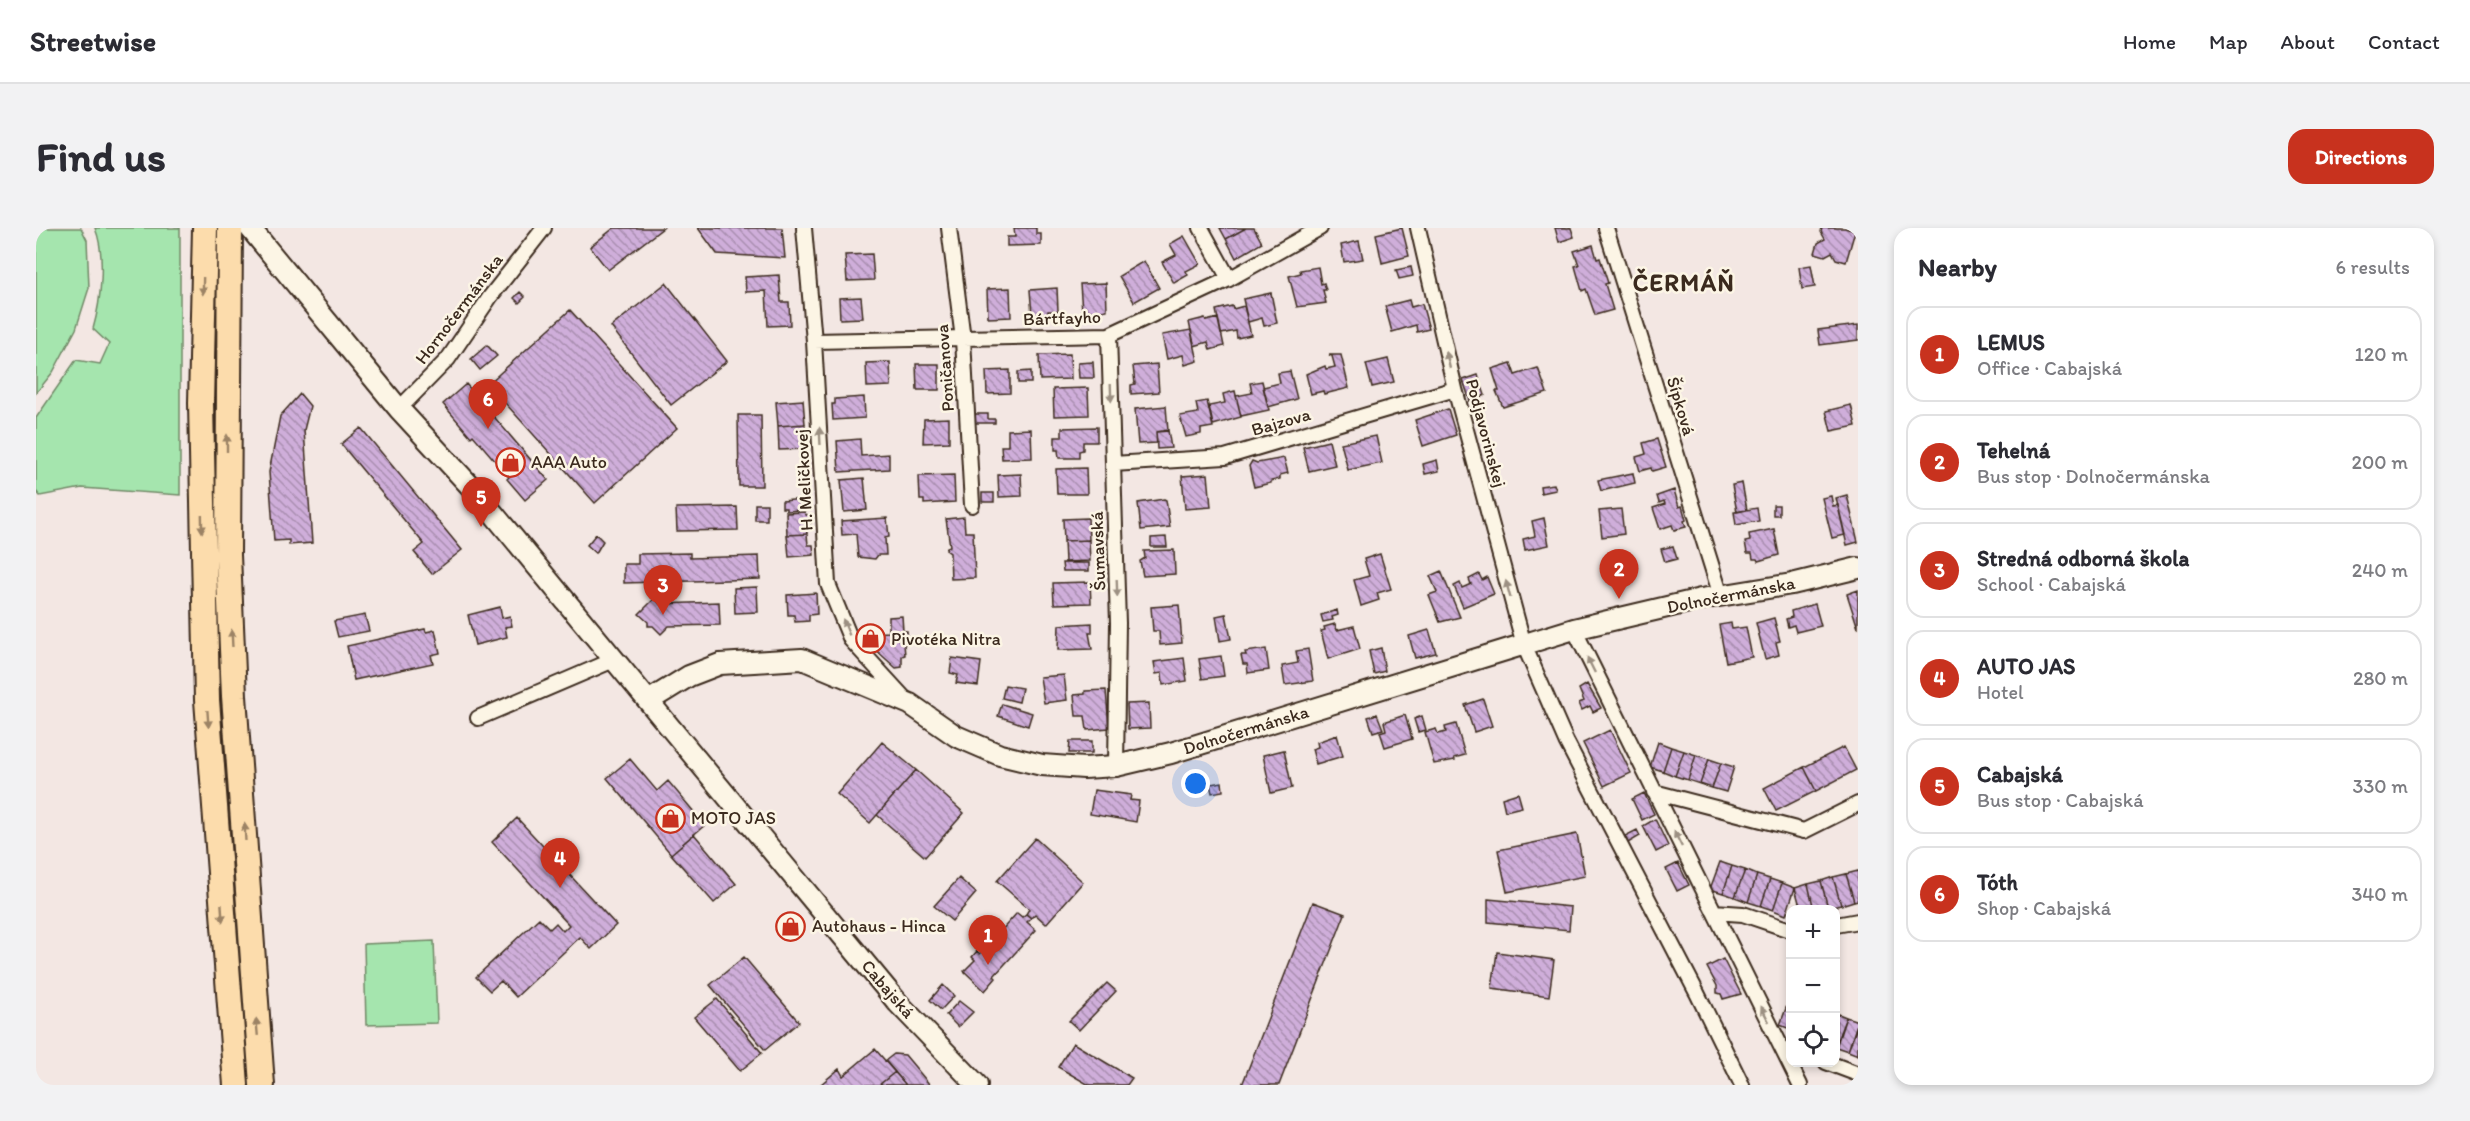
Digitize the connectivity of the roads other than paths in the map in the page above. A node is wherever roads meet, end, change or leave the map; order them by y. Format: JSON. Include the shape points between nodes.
{"nodes":[{"id":1,"x":205,"y":228,"type":"edge"},
{"id":2,"x":230,"y":228,"type":"edge"},
{"id":3,"x":250,"y":228,"type":"edge"},
{"id":4,"x":544,"y":228,"type":"edge"},
{"id":5,"x":804,"y":228,"type":"edge"},
{"id":6,"x":949,"y":228,"type":"edge"},
{"id":7,"x":1201,"y":228,"type":"edge"},
{"id":8,"x":1320,"y":228,"type":"edge"},
{"id":9,"x":1418,"y":228,"type":"edge"},
{"id":10,"x":1606,"y":228,"type":"edge"},
{"id":11,"x":1229,"y":279,"type":"junction"},
{"id":12,"x":1109,"y":335,"type":"junction"},
{"id":13,"x":963,"y":339,"type":"junction"},
{"id":14,"x":814,"y":341,"type":"junction"},
{"id":15,"x":1455,"y":389,"type":"junction"},
{"id":16,"x":399,"y":409,"type":"junction"},
{"id":17,"x":1113,"y":464,"type":"junction"},
{"id":18,"x":972,"y":506,"type":"dead end"},
{"id":19,"x":1858,"y":568,"type":"edge"},
{"id":20,"x":1721,"y":596,"type":"junction"},
{"id":21,"x":1574,"y":629,"type":"junction"},
{"id":22,"x":1524,"y":645,"type":"junction"},
{"id":23,"x":616,"y":659,"type":"junction"},
{"id":24,"x":650,"y":700,"type":"junction"},
{"id":25,"x":910,"y":704,"type":"junction"},
{"id":26,"x":478,"y":718,"type":"dead end"},
{"id":27,"x":1116,"y":766,"type":"junction"},
{"id":28,"x":1654,"y":792,"type":"junction"},
{"id":29,"x":1858,"y":804,"type":"edge"},
{"id":30,"x":1714,"y":912,"type":"junction"},
{"id":31,"x":1858,"y":921,"type":"edge"},
{"id":32,"x":1840,"y":925,"type":"edge"},
{"id":33,"x":1786,"y":928,"type":"edge"},
{"id":34,"x":1786,"y":1049,"type":"edge"},
{"id":35,"x":1793,"y":1067,"type":"edge"},
{"id":36,"x":1839,"y":1067,"type":"edge"},
{"id":37,"x":1858,"y":1074,"type":"edge"},
{"id":38,"x":236,"y":1085,"type":"edge"},
{"id":39,"x":262,"y":1085,"type":"edge"},
{"id":40,"x":977,"y":1085,"type":"edge"},
{"id":41,"x":1742,"y":1085,"type":"edge"},
{"id":42,"x":1800,"y":1085,"type":"edge"}],
"edges":[{"from":1,"to":38,"type":"highway","one_way":true,"via":[[201,402],[207,700]]},
{"from":39,"to":2,"type":"highway","one_way":true,"via":[[234,696],[228,555]]},
{"from":3,"to":16,"type":"street","name":"Cabajská"},
{"from":4,"to":16,"type":"street","name":"Hornočermánska","via":[[448,359]]},
{"from":5,"to":14,"type":"street","name":"H. Meličkovej"},
{"from":6,"to":13,"type":"street","name":"Poničanova"},
{"from":7,"to":11,"type":"street"},
{"from":8,"to":11,"type":"street","name":"Bártfayho"},
{"from":15,"to":9,"type":"street","name":"Podjavorinskej","one_way":true},
{"from":10,"to":20,"type":"street","name":"Šípková"},
{"from":11,"to":12,"type":"street","name":"Bártfayho"},
{"from":12,"to":13,"type":"street","name":"Bártfayho"},
{"from":12,"to":17,"type":"street","name":"Šumavská","one_way":true},
{"from":13,"to":14,"type":"street","name":"Bártfayho"},
{"from":13,"to":18,"type":"street","name":"Poničanova"},
{"from":25,"to":14,"type":"street","name":"H. Meličkovej","one_way":true,"via":[[851,640],[828,584]]},
{"from":15,"to":17,"type":"street","name":"Bajzova","via":[[1225,457]]},
{"from":22,"to":15,"type":"street","name":"Podjavorinskej","one_way":true},
{"from":16,"to":23,"type":"street","name":"Cabajská","via":[[473,489]]},
{"from":17,"to":27,"type":"street","name":"Šumavská","one_way":true,"via":[[1118,623]]},
{"from":19,"to":20,"type":"street","name":"Dolnočermánska"},
{"from":20,"to":21,"type":"street","name":"Dolnočermánska"},
{"from":21,"to":22,"type":"street","name":"Dolnočermánska"},
{"from":28,"to":21,"type":"street","one_way":true},
{"from":22,"to":27,"type":"street","name":"Dolnočermánska","via":[[1171,753]]},
{"from":22,"to":41,"type":"street","name":"Podjavorinskej","via":[[1566,741]]},
{"from":23,"to":24,"type":"street","name":"Cabajská"},
{"from":23,"to":26,"type":"street"},
{"from":24,"to":25,"type":"street","name":"Dolnočermánska","via":[[689,676],[720,664],[802,659]]},
{"from":24,"to":40,"type":"street","name":"Cabajská","via":[[898,1003]]},
{"from":25,"to":27,"type":"street","name":"Dolnočermánska","via":[[956,736],[1000,755],[1042,765]]},
{"from":28,"to":29,"type":"street","via":[[1804,831]]},
{"from":30,"to":28,"type":"street","one_way":true},
{"from":30,"to":33,"type":"street","via":[[1743,914]]},
{"from":34,"to":30,"type":"street","one_way":true},
{"from":31,"to":32,"type":"street"},
{"from":35,"to":42,"type":"street"},
{"from":36,"to":37,"type":"street"}]}
